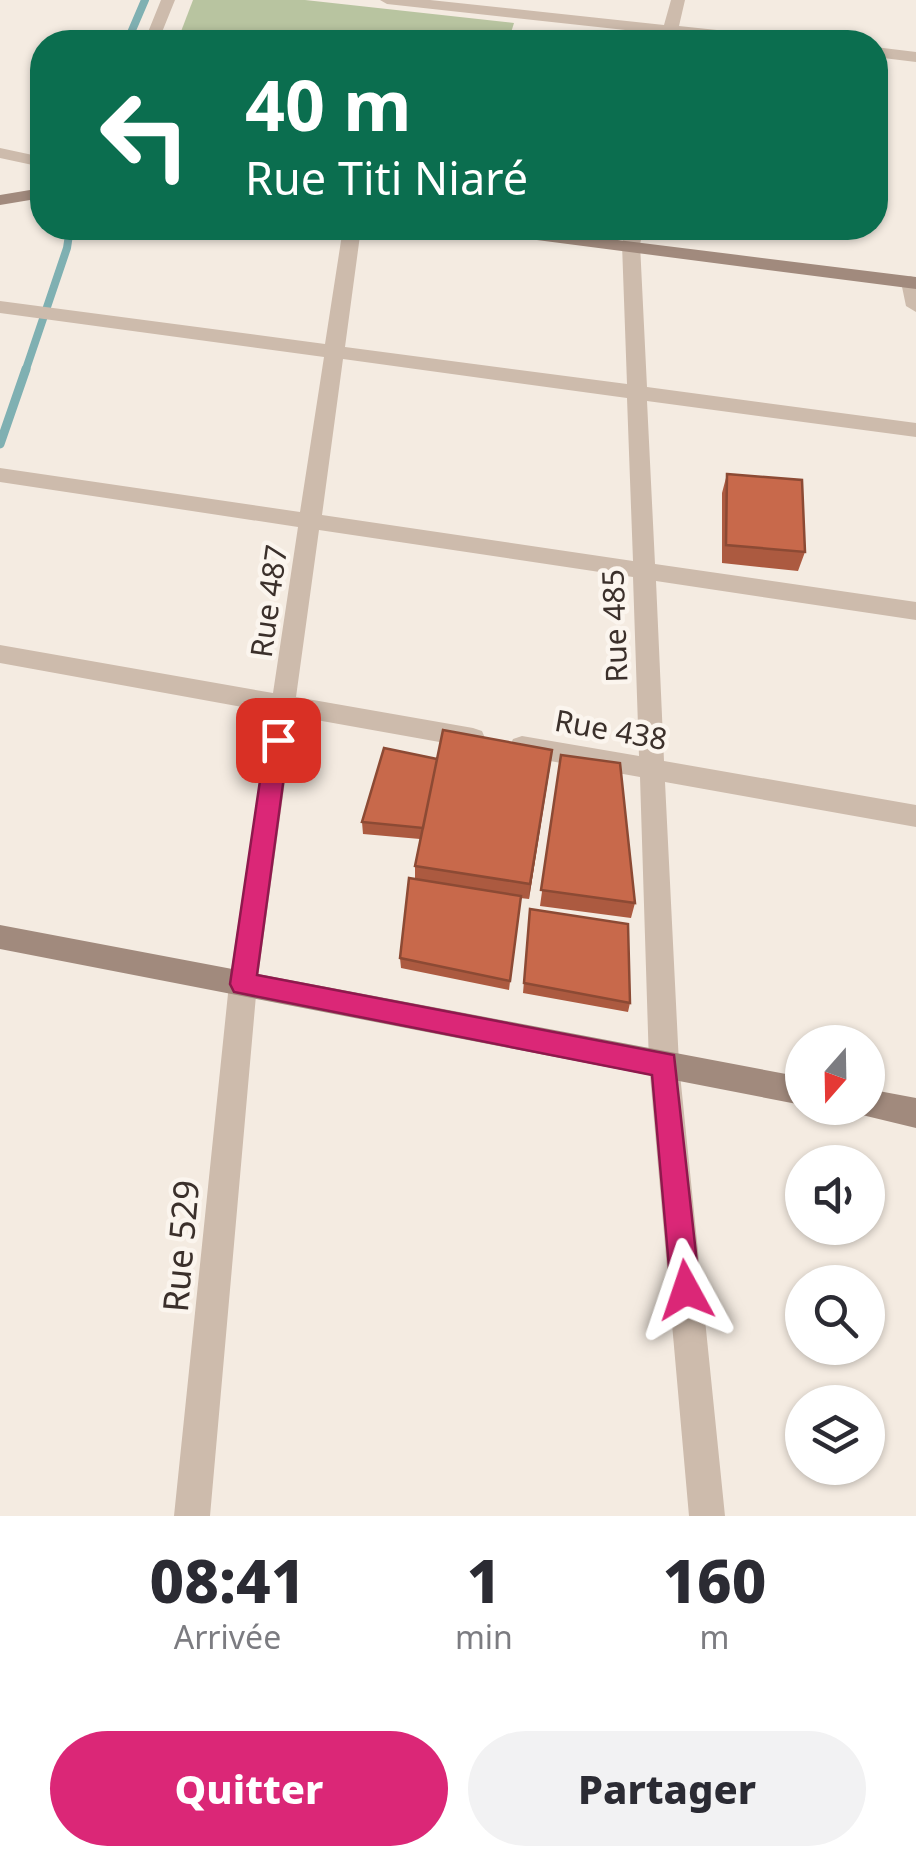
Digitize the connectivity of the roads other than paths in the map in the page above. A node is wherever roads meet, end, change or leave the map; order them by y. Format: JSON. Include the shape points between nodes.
{"nodes":[{"id":1,"x":168,"y":0,"type":"edge"},
{"id":2,"x":388,"y":0,"type":"edge"},
{"id":3,"x":678,"y":0,"type":"edge"},
{"id":4,"x":157,"y":30,"type":"edge"},
{"id":5,"x":622,"y":30,"type":"edge"},
{"id":6,"x":670,"y":30,"type":"edge"},
{"id":7,"x":888,"y":54,"type":"edge"},
{"id":8,"x":916,"y":57,"type":"edge"},
{"id":9,"x":0,"y":153,"type":"edge"},
{"id":10,"x":30,"y":159,"type":"edge"},
{"id":11,"x":30,"y":196,"type":"edge"},
{"id":12,"x":1,"y":203,"type":"edge"},
{"id":13,"x":350,"y":240,"type":"edge"},
{"id":14,"x":633,"y":240,"type":"edge"},
{"id":15,"x":657,"y":240,"type":"edge"},
{"id":16,"x":913,"y":282,"type":"edge"},
{"id":17,"x":916,"y":306,"type":"edge"},
{"id":18,"x":10,"y":308,"type":"edge"},
{"id":19,"x":334,"y":352,"type":"junction"},
{"id":20,"x":637,"y":392,"type":"junction"},
{"id":21,"x":916,"y":430,"type":"edge"},
{"id":22,"x":8,"y":476,"type":"edge"},
{"id":23,"x":310,"y":520,"type":"junction"},
{"id":24,"x":644,"y":571,"type":"junction"},
{"id":25,"x":916,"y":611,"type":"edge"},
{"id":26,"x":0,"y":654,"type":"edge"},
{"id":27,"x":283,"y":705,"type":"junction"},
{"id":28,"x":652,"y":768,"type":"junction"},
{"id":29,"x":916,"y":816,"type":"edge"},
{"id":30,"x":0,"y":937,"type":"edge"},
{"id":31,"x":243,"y":984,"type":"junction"},
{"id":32,"x":664,"y":1064,"type":"junction"},
{"id":33,"x":785,"y":1088,"type":"edge"},
{"id":34,"x":885,"y":1107,"type":"edge"},
{"id":35,"x":916,"y":1113,"type":"edge"},
{"id":36,"x":192,"y":1516,"type":"edge"},
{"id":37,"x":707,"y":1516,"type":"edge"}],
"edges":[{"from":1,"to":4,"type":"street"},
{"from":2,"to":5,"type":"street"},
{"from":3,"to":6,"type":"street"},
{"from":7,"to":8,"type":"street"},
{"from":9,"to":10,"type":"street"},
{"from":11,"to":12,"type":"main road"},
{"from":13,"to":19,"type":"street","name":"Rue 487"},
{"from":14,"to":20,"type":"street","name":"Rue 485"},
{"from":15,"to":16,"type":"main road"},
{"from":16,"to":17,"type":"street"},
{"from":18,"to":19,"type":"street"},
{"from":19,"to":20,"type":"street"},
{"from":19,"to":23,"type":"street","name":"Rue 487"},
{"from":20,"to":21,"type":"street"},
{"from":20,"to":24,"type":"street","name":"Rue 485"},
{"from":22,"to":23,"type":"street"},
{"from":23,"to":24,"type":"street"},
{"from":23,"to":27,"type":"street","name":"Rue 487"},
{"from":24,"to":25,"type":"street"},
{"from":24,"to":28,"type":"street","name":"Rue 485"},
{"from":26,"to":27,"type":"street","name":"Rue 438"},
{"from":27,"to":28,"type":"street","name":"Rue 438"},
{"from":27,"to":31,"type":"street","name":"Rue 487"},
{"from":28,"to":29,"type":"street","name":"Rue 438"},
{"from":28,"to":32,"type":"street","name":"Rue 485"},
{"from":30,"to":31,"type":"main road"},
{"from":31,"to":32,"type":"main road"},
{"from":31,"to":36,"type":"street","name":"Rue 529"},
{"from":32,"to":33,"type":"main road"},
{"from":32,"to":37,"type":"street","name":"Rue 485"},
{"from":34,"to":35,"type":"main road"}]}
